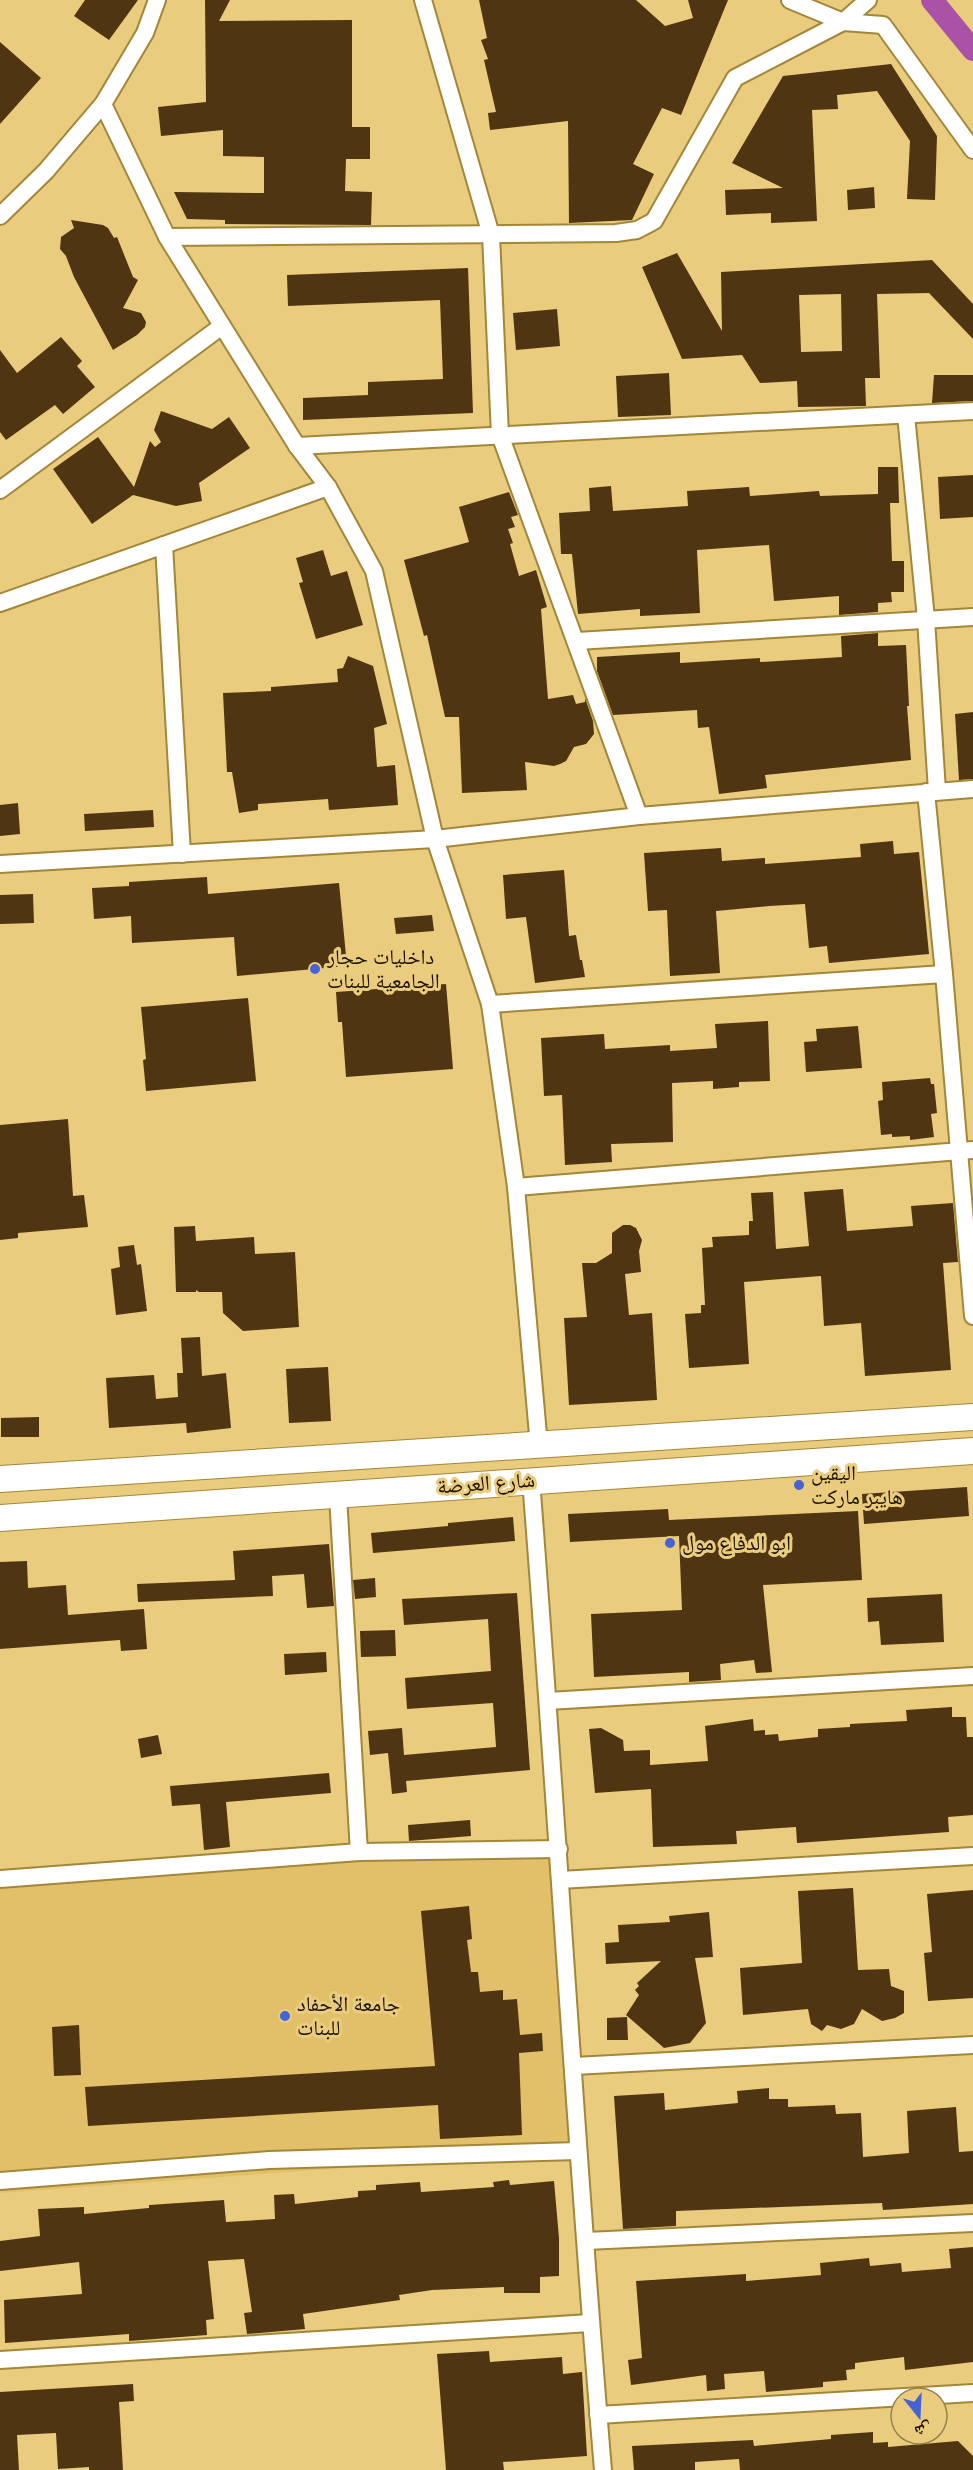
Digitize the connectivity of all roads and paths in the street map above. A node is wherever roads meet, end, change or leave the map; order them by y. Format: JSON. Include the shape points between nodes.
{"nodes":[{"id":1,"x":157,"y":0,"type":"edge"},
{"id":2,"x":423,"y":0,"type":"edge"},
{"id":3,"x":790,"y":0,"type":"edge"},
{"id":4,"x":868,"y":0,"type":"edge"},
{"id":5,"x":843,"y":22,"type":"junction"},
{"id":6,"x":103,"y":104,"type":"junction"},
{"id":7,"x":973,"y":150,"type":"edge"},
{"id":8,"x":0,"y":216,"type":"edge"},
{"id":9,"x":491,"y":235,"type":"junction"},
{"id":10,"x":167,"y":237,"type":"junction"},
{"id":11,"x":222,"y":326,"type":"junction"},
{"id":12,"x":973,"y":411,"type":"edge"},
{"id":13,"x":906,"y":415,"type":"junction"},
{"id":14,"x":500,"y":435,"type":"junction"},
{"id":15,"x":297,"y":446,"type":"junction"},
{"id":16,"x":328,"y":487,"type":"junction"},
{"id":17,"x":0,"y":490,"type":"edge"},
{"id":18,"x":164,"y":545,"type":"junction"},
{"id":19,"x":0,"y":603,"type":"edge"},
{"id":20,"x":973,"y":617,"type":"edge"},
{"id":21,"x":926,"y":619,"type":"junction"},
{"id":22,"x":577,"y":641,"type":"junction"},
{"id":23,"x":973,"y":789,"type":"edge"},
{"id":24,"x":931,"y":791,"type":"junction"},
{"id":25,"x":639,"y":816,"type":"junction"},
{"id":26,"x":435,"y":839,"type":"junction"},
{"id":27,"x":182,"y":854,"type":"junction"},
{"id":28,"x":0,"y":864,"type":"edge"},
{"id":29,"x":944,"y":974,"type":"junction"},
{"id":30,"x":490,"y":1004,"type":"junction"},
{"id":31,"x":966,"y":1151,"type":"edge"},
{"id":32,"x":516,"y":1187,"type":"junction"},
{"id":33,"x":973,"y":1316,"type":"edge"},
{"id":34,"x":973,"y":1417,"type":"edge"},
{"id":35,"x":539,"y":1446,"type":"junction"},
{"id":36,"x":972,"y":1456,"type":"edge"},
{"id":37,"x":0,"y":1479,"type":"edge"},
{"id":38,"x":531,"y":1480,"type":"junction"},
{"id":39,"x":338,"y":1496,"type":"junction"},
{"id":40,"x":0,"y":1518,"type":"edge"},
{"id":41,"x":973,"y":1676,"type":"edge"},
{"id":42,"x":548,"y":1701,"type":"junction"},
{"id":43,"x":559,"y":1849,"type":"junction"},
{"id":44,"x":359,"y":1852,"type":"junction"},
{"id":45,"x":973,"y":1856,"type":"edge"},
{"id":46,"x":0,"y":1879,"type":"edge"},
{"id":47,"x":560,"y":1880,"type":"junction"},
{"id":48,"x":973,"y":2045,"type":"edge"},
{"id":49,"x":574,"y":2066,"type":"junction"},
{"id":50,"x":578,"y":2151,"type":"junction"},
{"id":51,"x":0,"y":2181,"type":"edge"},
{"id":52,"x":973,"y":2223,"type":"edge"},
{"id":53,"x":586,"y":2241,"type":"junction"},
{"id":54,"x":590,"y":2323,"type":"junction"},
{"id":55,"x":0,"y":2360,"type":"edge"},
{"id":56,"x":973,"y":2392,"type":"edge"},
{"id":57,"x":598,"y":2415,"type":"junction"},
{"id":58,"x":603,"y":2470,"type":"edge"}],
"edges":[{"from":1,"to":6,"type":"street","via":[[145,33]]},
{"from":2,"to":9,"type":"street"},
{"from":3,"to":5,"type":"street"},
{"from":4,"to":5,"type":"street"},
{"from":5,"to":7,"type":"street","via":[[883,25]]},
{"from":5,"to":9,"type":"street","via":[[735,78],[654,221],[637,230],[616,233]]},
{"from":6,"to":8,"type":"street","via":[[46,171]]},
{"from":6,"to":10,"type":"street"},
{"from":9,"to":10,"type":"street"},
{"from":9,"to":14,"type":"street"},
{"from":10,"to":11,"type":"street"},
{"from":11,"to":15,"type":"street"},
{"from":11,"to":17,"type":"street"},
{"from":12,"to":13,"type":"street"},
{"from":13,"to":14,"type":"street"},
{"from":13,"to":21,"type":"street"},
{"from":14,"to":15,"type":"street"},
{"from":14,"to":22,"type":"street"},
{"from":15,"to":16,"type":"street"},
{"from":16,"to":18,"type":"street"},
{"from":16,"to":26,"type":"street","via":[[374,571]]},
{"from":18,"to":19,"type":"street"},
{"from":18,"to":27,"type":"street"},
{"from":20,"to":21,"type":"street"},
{"from":21,"to":22,"type":"street"},
{"from":21,"to":24,"type":"street"},
{"from":22,"to":25,"type":"street"},
{"from":23,"to":24,"type":"street"},
{"from":24,"to":25,"type":"street"},
{"from":24,"to":29,"type":"street"},
{"from":25,"to":26,"type":"street"},
{"from":26,"to":27,"type":"street"},
{"from":26,"to":30,"type":"street"},
{"from":27,"to":28,"type":"street"},
{"from":29,"to":30,"type":"street"},
{"from":29,"to":31,"type":"street"},
{"from":30,"to":32,"type":"street"},
{"from":31,"to":32,"type":"street"},
{"from":31,"to":33,"type":"street"},
{"from":32,"to":35,"type":"street"},
{"from":34,"to":35,"type":"main road","name":"شارع العرضة"},
{"from":35,"to":37,"type":"main road","name":"شارع العرضة"},
{"from":36,"to":38,"type":"main road","name":"شارع العرضة"},
{"from":38,"to":39,"type":"main road","name":"شارع العرضة"},
{"from":38,"to":42,"type":"street"},
{"from":39,"to":40,"type":"main road","name":"شارع العرضة"},
{"from":39,"to":44,"type":"street"},
{"from":41,"to":42,"type":"street"},
{"from":42,"to":43,"type":"street"},
{"from":43,"to":44,"type":"street"},
{"from":43,"to":47,"type":"street"},
{"from":44,"to":46,"type":"street"},
{"from":45,"to":47,"type":"street"},
{"from":47,"to":49,"type":"street"},
{"from":48,"to":49,"type":"street"},
{"from":49,"to":50,"type":"street"},
{"from":50,"to":51,"type":"street","via":[[269,2160]]},
{"from":50,"to":53,"type":"street"},
{"from":52,"to":53,"type":"street"},
{"from":53,"to":54,"type":"street"},
{"from":54,"to":55,"type":"street"},
{"from":54,"to":57,"type":"street"},
{"from":56,"to":57,"type":"street"},
{"from":57,"to":58,"type":"street"}]}
